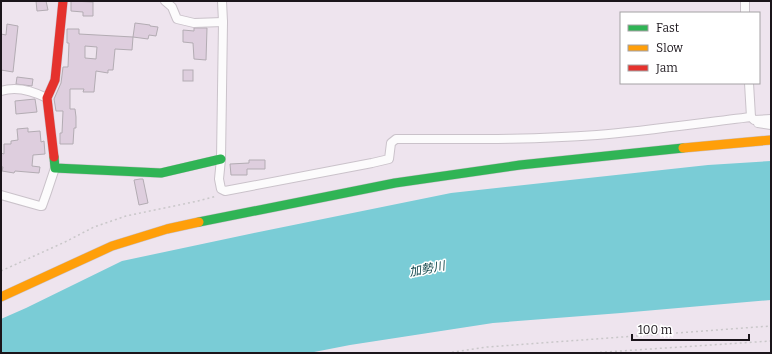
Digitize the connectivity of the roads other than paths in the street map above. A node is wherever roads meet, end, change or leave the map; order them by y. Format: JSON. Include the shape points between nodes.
{"nodes":[{"id":1,"x":63,"y":1,"type":"edge"},
{"id":2,"x":222,"y":1,"type":"edge"},
{"id":3,"x":745,"y":1,"type":"edge"},
{"id":4,"x":169,"y":2,"type":"edge"},
{"id":5,"x":745,"y":12,"type":"edge"},
{"id":6,"x":223,"y":22,"type":"junction"},
{"id":7,"x":749,"y":84,"type":"edge"},
{"id":8,"x":1,"y":91,"type":"edge"},
{"id":9,"x":47,"y":98,"type":"junction"},
{"id":10,"x":753,"y":118,"type":"junction"},
{"id":11,"x":771,"y":119,"type":"edge"},
{"id":12,"x":771,"y":125,"type":"edge"},
{"id":13,"x":771,"y":140,"type":"edge"},
{"id":14,"x":221,"y":159,"type":"junction"},
{"id":15,"x":54,"y":168,"type":"junction"},
{"id":16,"x":1,"y":196,"type":"edge"},
{"id":17,"x":1,"y":296,"type":"edge"}],
"edges":[{"from":1,"to":9,"type":"street","via":[[55,80]]},
{"from":2,"to":6,"type":"street"},
{"from":3,"to":5,"type":"street"},
{"from":4,"to":6,"type":"street","via":[[177,19],[194,23]]},
{"from":6,"to":14,"type":"street"},
{"from":7,"to":10,"type":"street"},
{"from":8,"to":9,"type":"street","via":[[27,90]]},
{"from":9,"to":15,"type":"street"},
{"from":10,"to":11,"type":"street"},
{"from":10,"to":12,"type":"street","via":[[759,124]]},
{"from":10,"to":14,"type":"street","via":[[590,135],[396,140],[391,143],[389,159],[225,192],[221,189],[219,179]]},
{"from":13,"to":17,"type":"street","via":[[520,165],[395,183],[210,219],[112,246]]},
{"from":14,"to":15,"type":"street","via":[[161,173]]},
{"from":15,"to":16,"type":"street","via":[[42,206]]}]}
